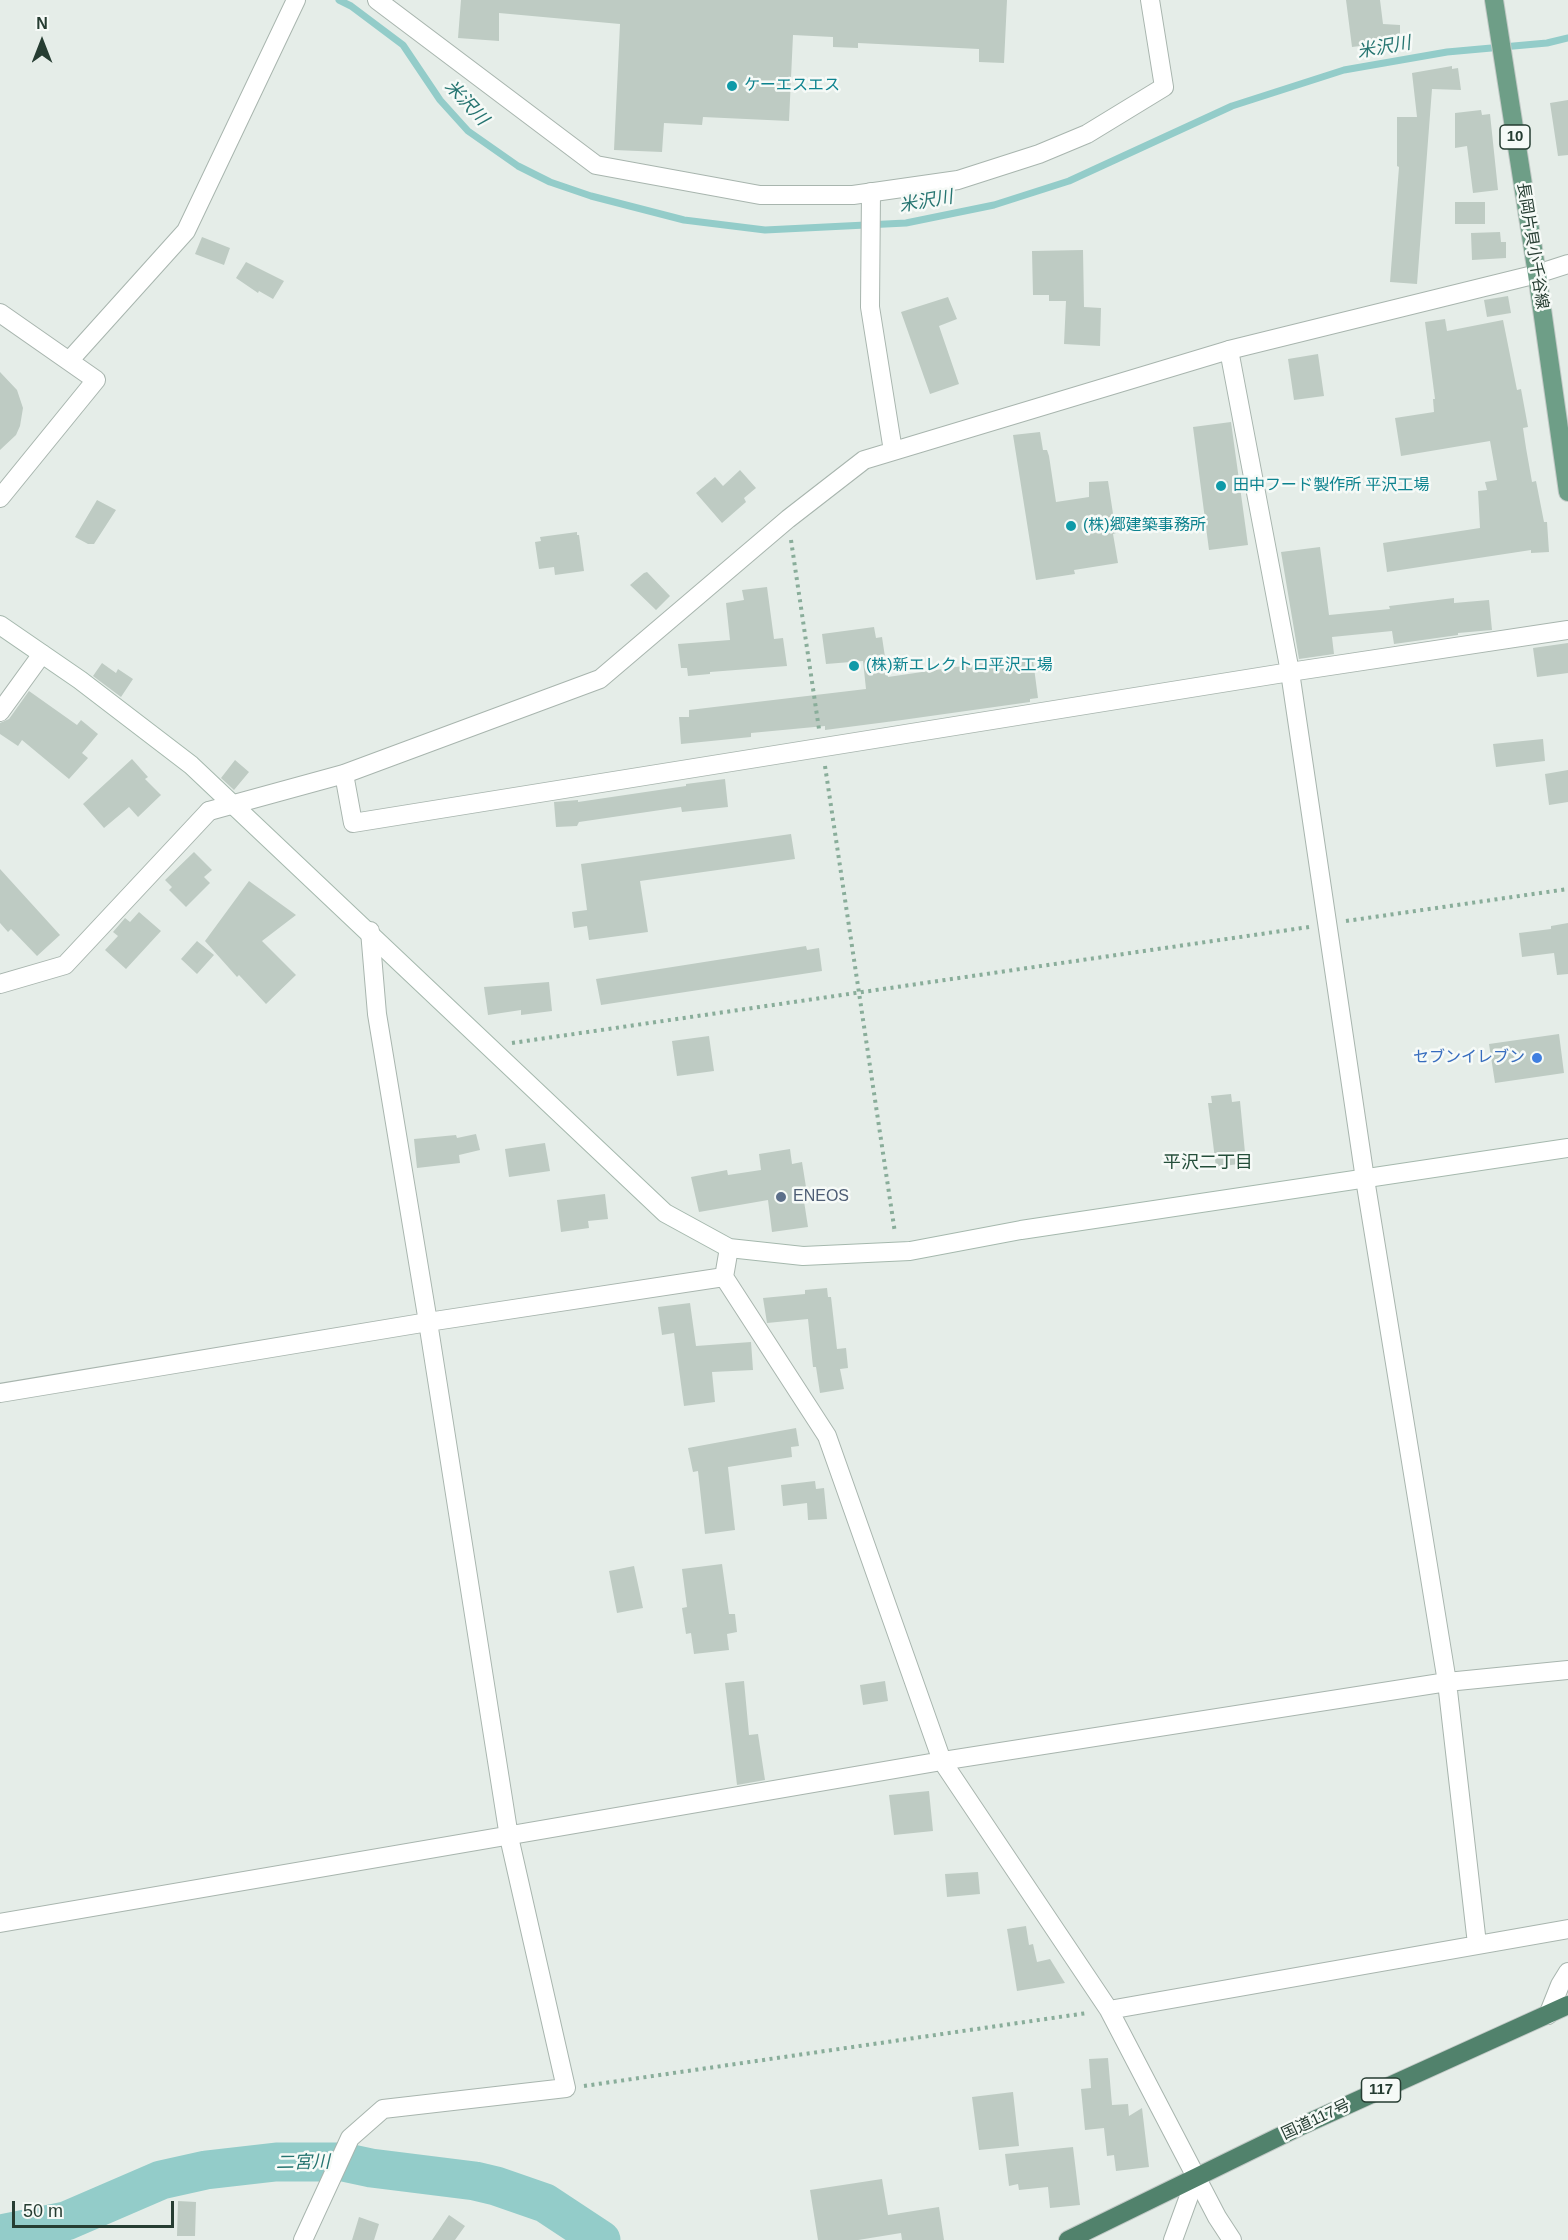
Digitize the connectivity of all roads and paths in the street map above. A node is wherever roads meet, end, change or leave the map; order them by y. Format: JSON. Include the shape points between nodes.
{"nodes":[{"id":1,"x":296,"y":0,"type":"edge"},
{"id":2,"x":377,"y":0,"type":"edge"},
{"id":3,"x":1150,"y":0,"type":"edge"},
{"id":4,"x":1494,"y":0,"type":"edge"},
{"id":5,"x":871,"y":192,"type":"junction"},
{"id":6,"x":1568,"y":264,"type":"edge"},
{"id":7,"x":1537,"y":274,"type":"junction"},
{"id":8,"x":0,"y":313,"type":"edge"},
{"id":9,"x":1229,"y":350,"type":"junction"},
{"id":10,"x":69,"y":361,"type":"junction"},
{"id":11,"x":893,"y":451,"type":"junction"},
{"id":12,"x":1568,"y":492,"type":"edge"},
{"id":13,"x":0,"y":498,"type":"edge"},
{"id":14,"x":788,"y":519,"type":"junction"},
{"id":15,"x":0,"y":625,"type":"edge"},
{"id":16,"x":1568,"y":630,"type":"edge"},
{"id":17,"x":42,"y":654,"type":"junction"},
{"id":18,"x":1290,"y":672,"type":"junction"},
{"id":19,"x":0,"y":712,"type":"edge"},
{"id":20,"x":820,"y":731,"type":"dead end"},
{"id":21,"x":824,"y":755,"type":"dead end"},
{"id":22,"x":344,"y":774,"type":"junction"},
{"id":23,"x":234,"y":805,"type":"junction"},
{"id":24,"x":1568,"y":889,"type":"edge"},
{"id":25,"x":1343,"y":922,"type":"dead end"},
{"id":26,"x":1319,"y":925,"type":"dead end"},
{"id":27,"x":369,"y":931,"type":"junction"},
{"id":28,"x":0,"y":984,"type":"edge"},
{"id":29,"x":489,"y":1047,"type":"junction"},
{"id":30,"x":1568,"y":1148,"type":"edge"},
{"id":31,"x":1365,"y":1179,"type":"junction"},
{"id":32,"x":729,"y":1248,"type":"junction"},
{"id":33,"x":897,"y":1252,"type":"junction"},
{"id":34,"x":724,"y":1277,"type":"junction"},
{"id":35,"x":428,"y":1322,"type":"junction"},
{"id":36,"x":0,"y":1393,"type":"edge"},
{"id":37,"x":1568,"y":1670,"type":"edge"},
{"id":38,"x":1446,"y":1682,"type":"junction"},
{"id":39,"x":942,"y":1761,"type":"junction"},
{"id":40,"x":509,"y":1837,"type":"junction"},
{"id":41,"x":0,"y":1923,"type":"edge"},
{"id":42,"x":1568,"y":1929,"type":"edge"},
{"id":43,"x":1477,"y":1944,"type":"junction"},
{"id":44,"x":1568,"y":1972,"type":"edge"},
{"id":45,"x":1568,"y":2006,"type":"edge"},
{"id":46,"x":1110,"y":2010,"type":"junction"},
{"id":47,"x":1548,"y":2014,"type":"junction"},
{"id":48,"x":566,"y":2088,"type":"junction"},
{"id":49,"x":1196,"y":2177,"type":"junction"},
{"id":50,"x":303,"y":2240,"type":"edge"},
{"id":51,"x":1068,"y":2240,"type":"edge"},
{"id":52,"x":1173,"y":2240,"type":"edge"},
{"id":53,"x":1232,"y":2240,"type":"edge"}],
"edges":[{"from":1,"to":10,"type":"street","via":[[186,231]]},
{"from":2,"to":5,"type":"street","via":[[596,165],[760,195]]},
{"from":3,"to":5,"type":"street","via":[[1164,87],[1087,134],[1039,154],[958,180]]},
{"from":4,"to":7,"type":"main road","name":"長岡片貝小千谷線","number":"10"},
{"from":5,"to":11,"type":"street","via":[[870,307]]},
{"from":6,"to":7,"type":"street"},
{"from":7,"to":9,"type":"street"},
{"from":7,"to":12,"type":"main road","name":"長岡片貝小千谷線","number":"10"},
{"from":8,"to":10,"type":"street"},
{"from":9,"to":11,"type":"street"},
{"from":9,"to":18,"type":"street"},
{"from":10,"to":13,"type":"street","via":[[96,380]]},
{"from":11,"to":14,"type":"street","via":[[864,460]]},
{"from":14,"to":20,"type":"path"},
{"from":14,"to":22,"type":"street","via":[[600,679]]},
{"from":15,"to":17,"type":"street"},
{"from":16,"to":18,"type":"street"},
{"from":17,"to":19,"type":"street"},
{"from":17,"to":23,"type":"street","via":[[191,765]]},
{"from":18,"to":22,"type":"street","via":[[353,822]]},
{"from":18,"to":31,"type":"street"},
{"from":21,"to":33,"type":"path"},
{"from":22,"to":23,"type":"street"},
{"from":23,"to":27,"type":"street"},
{"from":23,"to":28,"type":"street","via":[[209,811],[65,965]]},
{"from":24,"to":25,"type":"path"},
{"from":26,"to":29,"type":"path"},
{"from":27,"to":29,"type":"street"},
{"from":27,"to":35,"type":"street","via":[[377,1014]]},
{"from":29,"to":32,"type":"street","via":[[665,1213]]},
{"from":30,"to":31,"type":"street"},
{"from":31,"to":33,"type":"street"},
{"from":31,"to":38,"type":"street"},
{"from":32,"to":33,"type":"street","via":[[803,1256]]},
{"from":32,"to":34,"type":"street"},
{"from":34,"to":35,"type":"street"},
{"from":34,"to":39,"type":"street","via":[[827,1437]]},
{"from":35,"to":36,"type":"street"},
{"from":35,"to":40,"type":"street"},
{"from":37,"to":38,"type":"street"},
{"from":38,"to":39,"type":"street"},
{"from":38,"to":43,"type":"street"},
{"from":39,"to":40,"type":"street"},
{"from":39,"to":46,"type":"street"},
{"from":40,"to":41,"type":"street"},
{"from":40,"to":48,"type":"street"},
{"from":42,"to":43,"type":"street"},
{"from":43,"to":46,"type":"street"},
{"from":44,"to":47,"type":"street"},
{"from":45,"to":47,"type":"highway","name":"国道117号","number":"117"},
{"from":46,"to":48,"type":"path"},
{"from":46,"to":49,"type":"street"},
{"from":47,"to":49,"type":"highway","name":"国道117号","number":"117"},
{"from":48,"to":50,"type":"street","via":[[383,2109],[350,2138]]},
{"from":49,"to":51,"type":"highway","name":"国道117号","number":"117"},
{"from":49,"to":52,"type":"street"},
{"from":49,"to":53,"type":"street"}]}
